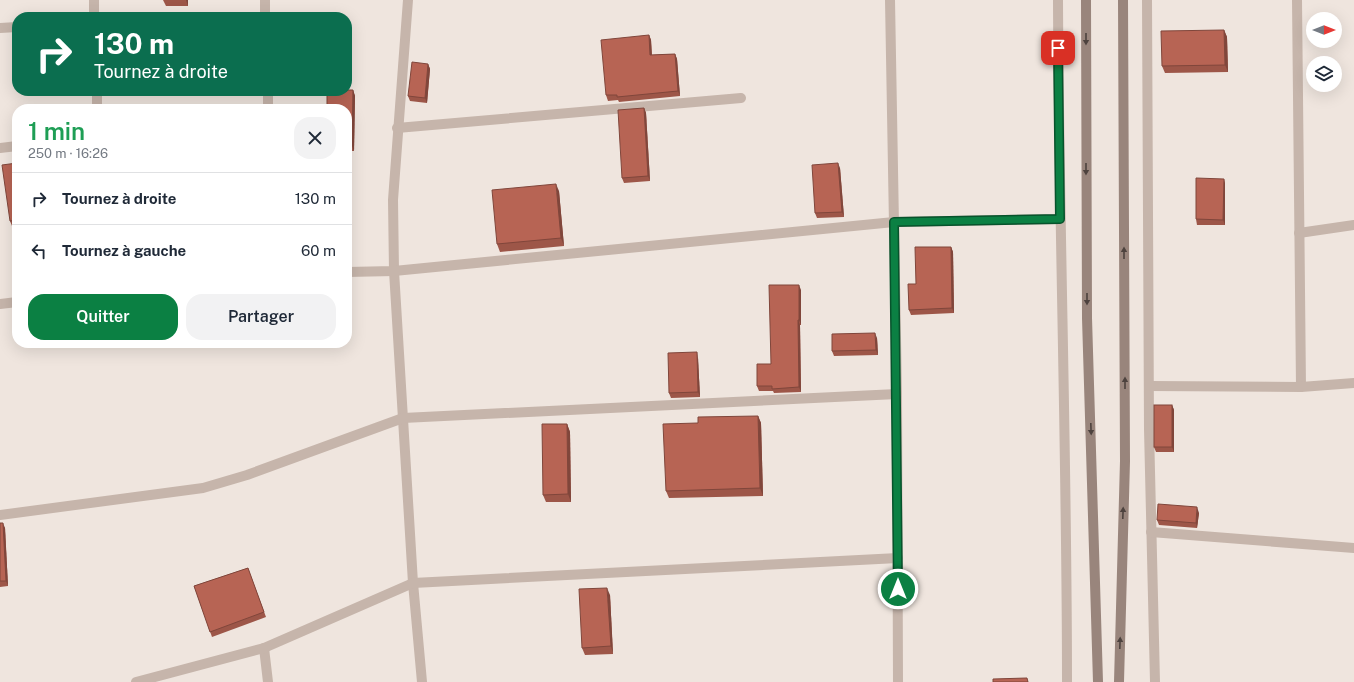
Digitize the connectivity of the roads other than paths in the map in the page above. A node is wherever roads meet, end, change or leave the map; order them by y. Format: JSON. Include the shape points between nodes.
{"nodes":[{"id":1,"x":94,"y":0,"type":"edge"},
{"id":2,"x":265,"y":0,"type":"edge"},
{"id":3,"x":408,"y":0,"type":"edge"},
{"id":4,"x":890,"y":0,"type":"edge"},
{"id":5,"x":1058,"y":0,"type":"edge"},
{"id":6,"x":1086,"y":0,"type":"edge"},
{"id":7,"x":1123,"y":0,"type":"edge"},
{"id":8,"x":1147,"y":0,"type":"edge"},
{"id":9,"x":1298,"y":0,"type":"edge"},
{"id":10,"x":94,"y":12,"type":"edge"},
{"id":11,"x":266,"y":12,"type":"edge"},
{"id":12,"x":12,"y":27,"type":"edge"},
{"id":13,"x":0,"y":28,"type":"edge"},
{"id":14,"x":741,"y":98,"type":"dead end"},
{"id":15,"x":397,"y":128,"type":"junction"},
{"id":16,"x":12,"y":147,"type":"edge"},
{"id":17,"x":0,"y":148,"type":"edge"},
{"id":18,"x":1060,"y":219,"type":"junction"},
{"id":19,"x":894,"y":222,"type":"junction"},
{"id":20,"x":1354,"y":225,"type":"edge"},
{"id":21,"x":1299,"y":233,"type":"junction"},
{"id":22,"x":394,"y":271,"type":"junction"},
{"id":23,"x":352,"y":272,"type":"edge"},
{"id":24,"x":12,"y":303,"type":"edge"},
{"id":25,"x":0,"y":304,"type":"edge"},
{"id":26,"x":1354,"y":384,"type":"edge"},
{"id":27,"x":1150,"y":386,"type":"junction"},
{"id":28,"x":1300,"y":387,"type":"junction"},
{"id":29,"x":897,"y":394,"type":"junction"},
{"id":30,"x":403,"y":418,"type":"junction"},
{"id":31,"x":0,"y":515,"type":"edge"},
{"id":32,"x":1151,"y":532,"type":"junction"},
{"id":33,"x":1354,"y":548,"type":"edge"},
{"id":34,"x":898,"y":558,"type":"junction"},
{"id":35,"x":413,"y":583,"type":"junction"},
{"id":36,"x":264,"y":648,"type":"junction"},
{"id":37,"x":136,"y":682,"type":"edge"},
{"id":38,"x":268,"y":682,"type":"edge"},
{"id":39,"x":422,"y":682,"type":"edge"},
{"id":40,"x":898,"y":682,"type":"edge"},
{"id":41,"x":1067,"y":682,"type":"edge"},
{"id":42,"x":1098,"y":682,"type":"edge"},
{"id":43,"x":1119,"y":682,"type":"edge"},
{"id":44,"x":1155,"y":682,"type":"edge"}],
"edges":[{"from":1,"to":10,"type":"street"},
{"from":2,"to":11,"type":"street"},
{"from":3,"to":15,"type":"street"},
{"from":4,"to":19,"type":"street"},
{"from":5,"to":18,"type":"street"},
{"from":6,"to":42,"type":"street","one_way":true,"via":[[1087,318]]},
{"from":43,"to":7,"type":"street","one_way":true,"via":[[1125,460]]},
{"from":8,"to":27,"type":"street"},
{"from":9,"to":21,"type":"street"},
{"from":12,"to":13,"type":"street"},
{"from":14,"to":15,"type":"street"},
{"from":15,"to":22,"type":"street","via":[[393,200]]},
{"from":16,"to":17,"type":"street"},
{"from":18,"to":19,"type":"street"},
{"from":18,"to":41,"type":"street","via":[[1067,521]]},
{"from":19,"to":22,"type":"street"},
{"from":19,"to":29,"type":"street"},
{"from":20,"to":21,"type":"street"},
{"from":21,"to":28,"type":"street"},
{"from":22,"to":23,"type":"street"},
{"from":22,"to":30,"type":"street"},
{"from":24,"to":25,"type":"street"},
{"from":26,"to":28,"type":"street"},
{"from":27,"to":28,"type":"street"},
{"from":27,"to":32,"type":"street"},
{"from":29,"to":30,"type":"street"},
{"from":29,"to":34,"type":"street"},
{"from":30,"to":31,"type":"street","via":[[203,488]]},
{"from":30,"to":35,"type":"street"},
{"from":32,"to":33,"type":"street"},
{"from":32,"to":44,"type":"street"},
{"from":34,"to":35,"type":"street"},
{"from":34,"to":40,"type":"street"},
{"from":35,"to":36,"type":"street"},
{"from":35,"to":39,"type":"street"},
{"from":36,"to":37,"type":"street"},
{"from":36,"to":38,"type":"street"}]}
